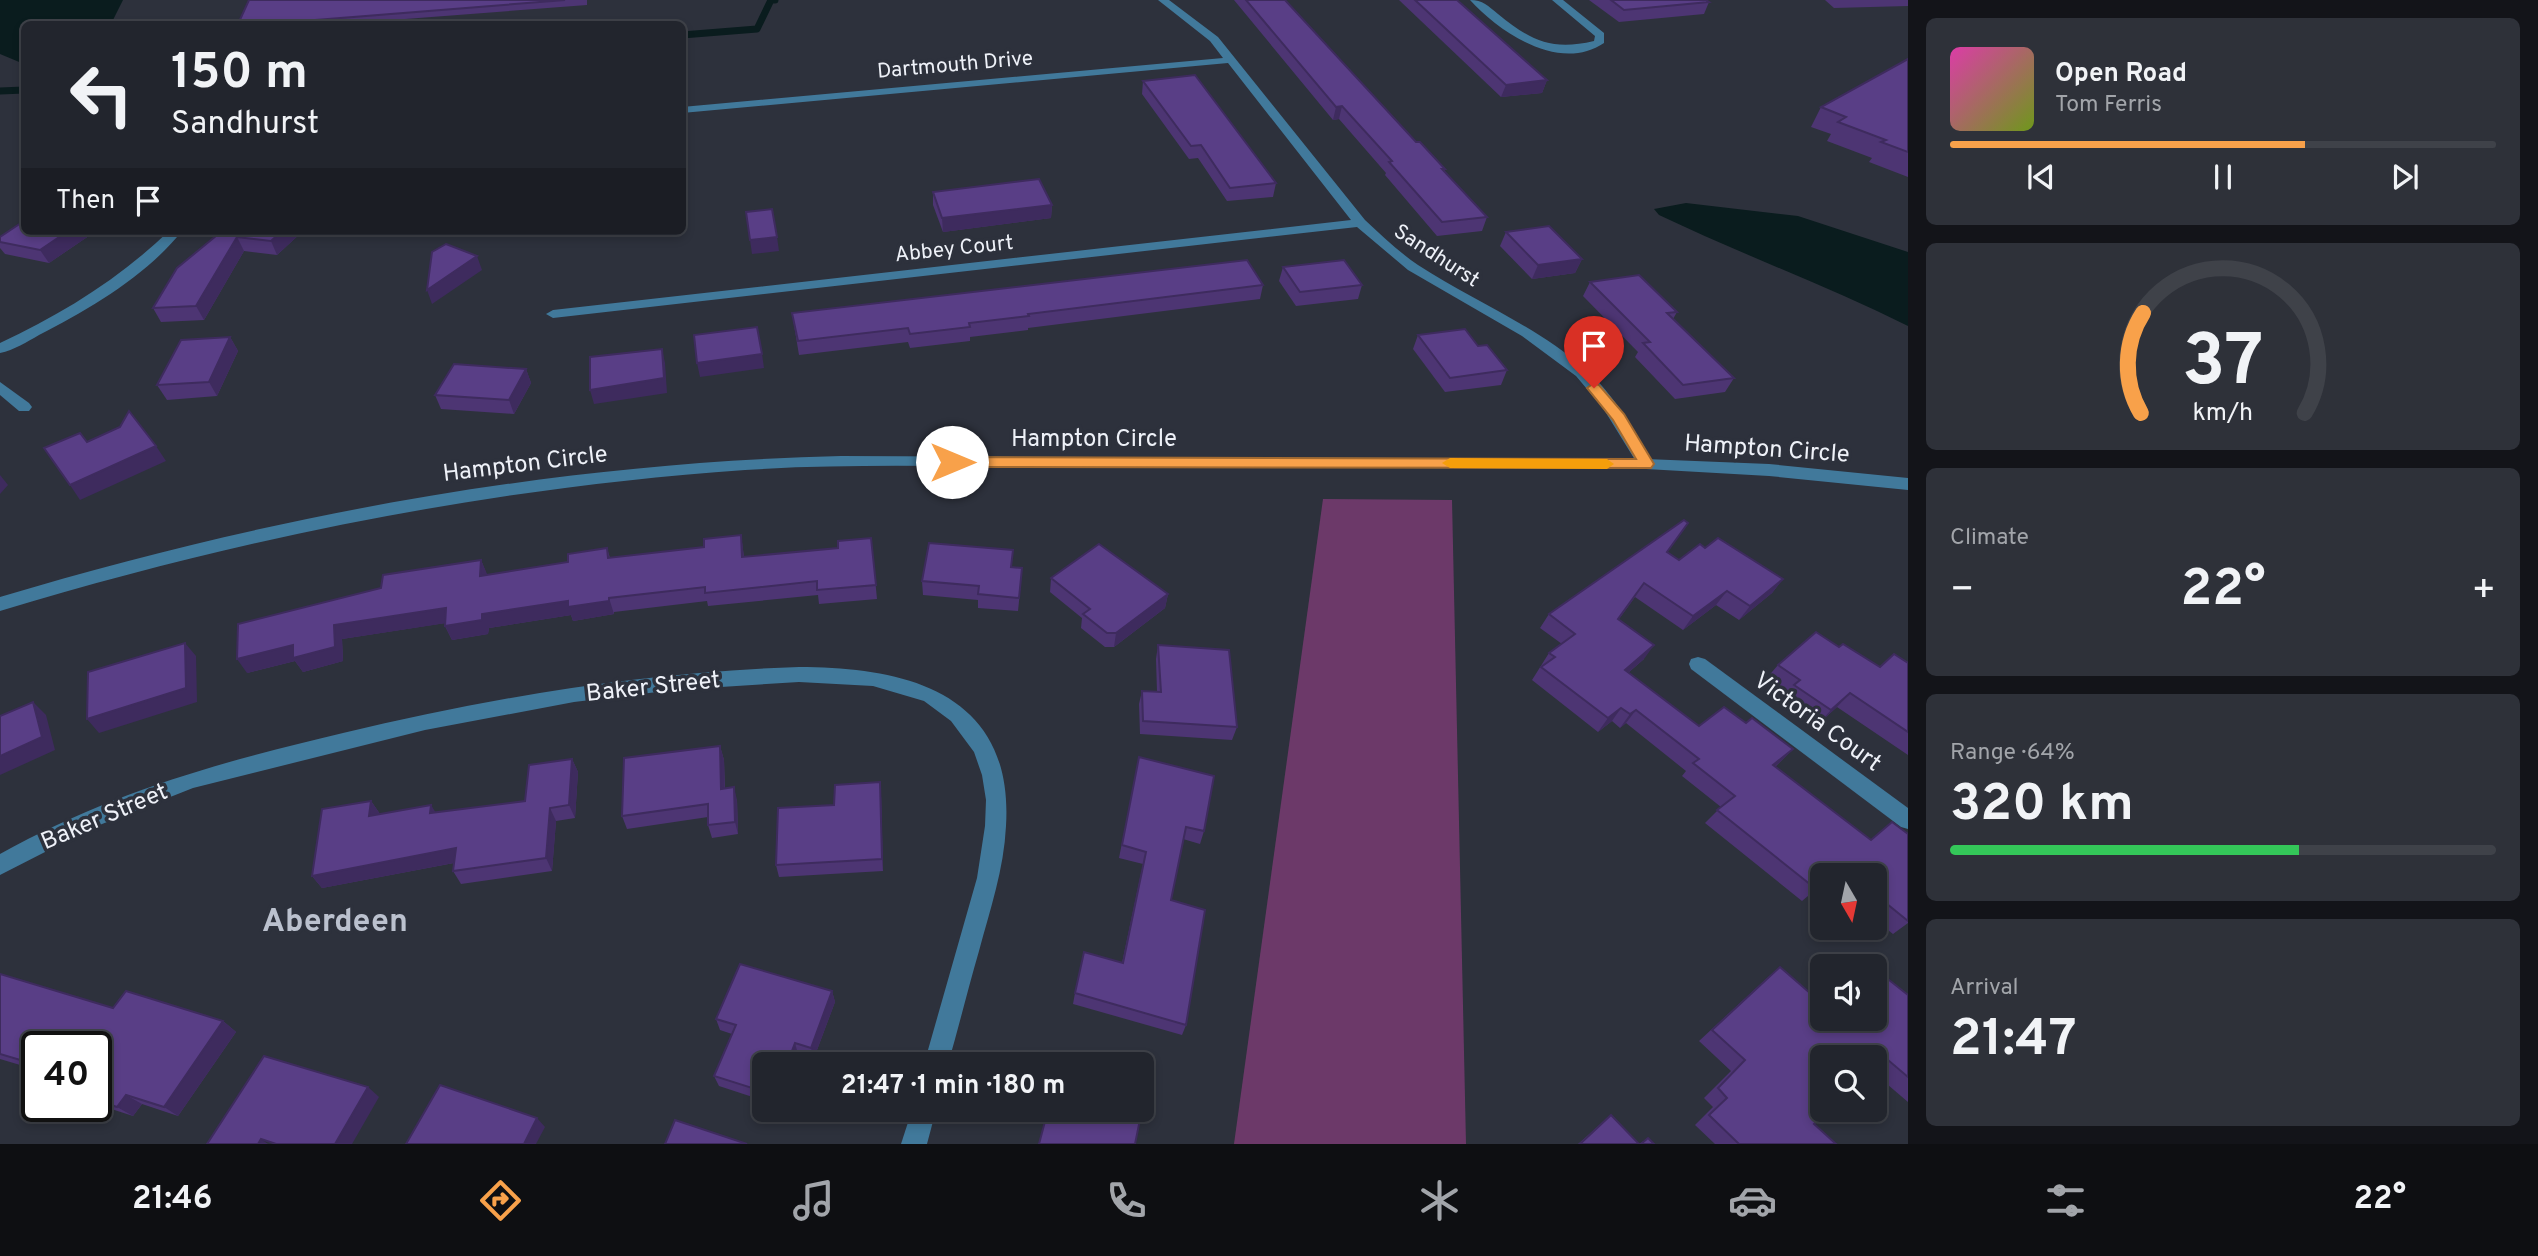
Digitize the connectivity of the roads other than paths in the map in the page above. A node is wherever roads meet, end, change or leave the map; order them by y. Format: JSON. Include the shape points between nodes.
{"nodes":[{"id":1,"x":1163,"y":0,"type":"edge"},
{"id":2,"x":1475,"y":0,"type":"edge"},
{"id":3,"x":1557,"y":0,"type":"edge"},
{"id":4,"x":1231,"y":60,"type":"junction"},
{"id":5,"x":686,"y":110,"type":"edge"},
{"id":6,"x":1360,"y":223,"type":"junction"},
{"id":7,"x":172,"y":235,"type":"edge"},
{"id":8,"x":553,"y":314,"type":"dead end"},
{"id":9,"x":0,"y":349,"type":"edge"},
{"id":10,"x":0,"y":387,"type":"edge"},
{"id":11,"x":24,"y":407,"type":"dead end"},
{"id":12,"x":1646,"y":464,"type":"junction"},
{"id":13,"x":1908,"y":484,"type":"edge"},
{"id":14,"x":0,"y":604,"type":"edge"},
{"id":15,"x":1698,"y":664,"type":"dead end"},
{"id":16,"x":1908,"y":820,"type":"edge"},
{"id":17,"x":0,"y":865,"type":"edge"},
{"id":18,"x":939,"y":1052,"type":"edge"},
{"id":19,"x":921,"y":1122,"type":"edge"},
{"id":20,"x":915,"y":1144,"type":"edge"}],
"edges":[{"from":1,"to":4,"type":"street","name":"Sandhurst","via":[[1209,34]]},
{"from":2,"to":3,"type":"street","via":[[1526,42],[1556,49],[1599,43],[1600,35]]},
{"from":4,"to":5,"type":"street","name":"Dartmouth Drive"},
{"from":4,"to":6,"type":"street","name":"Sandhurst"},
{"from":6,"to":8,"type":"street","name":"Abbey Court"},
{"from":6,"to":12,"type":"street","name":"Sandhurst","via":[[1410,268],[1534,337],[1582,374],[1619,417]]},
{"from":7,"to":9,"type":"street","via":[[102,295]]},
{"from":10,"to":11,"type":"street"},
{"from":12,"to":13,"type":"street","name":"Hampton Circle"},
{"from":12,"to":14,"type":"street","name":"Hampton Circle","via":[[875,462],[708,467],[534,484],[363,513],[172,555]]},
{"from":15,"to":16,"type":"street","name":"Victoria Court"},
{"from":17,"to":18,"type":"street","name":"Baker Street","via":[[100,814],[178,784],[460,713],[692,680],[800,674],[890,681],[925,692],[971,728],[993,777],[996,812],[989,873]]},
{"from":19,"to":20,"type":"street"}]}
